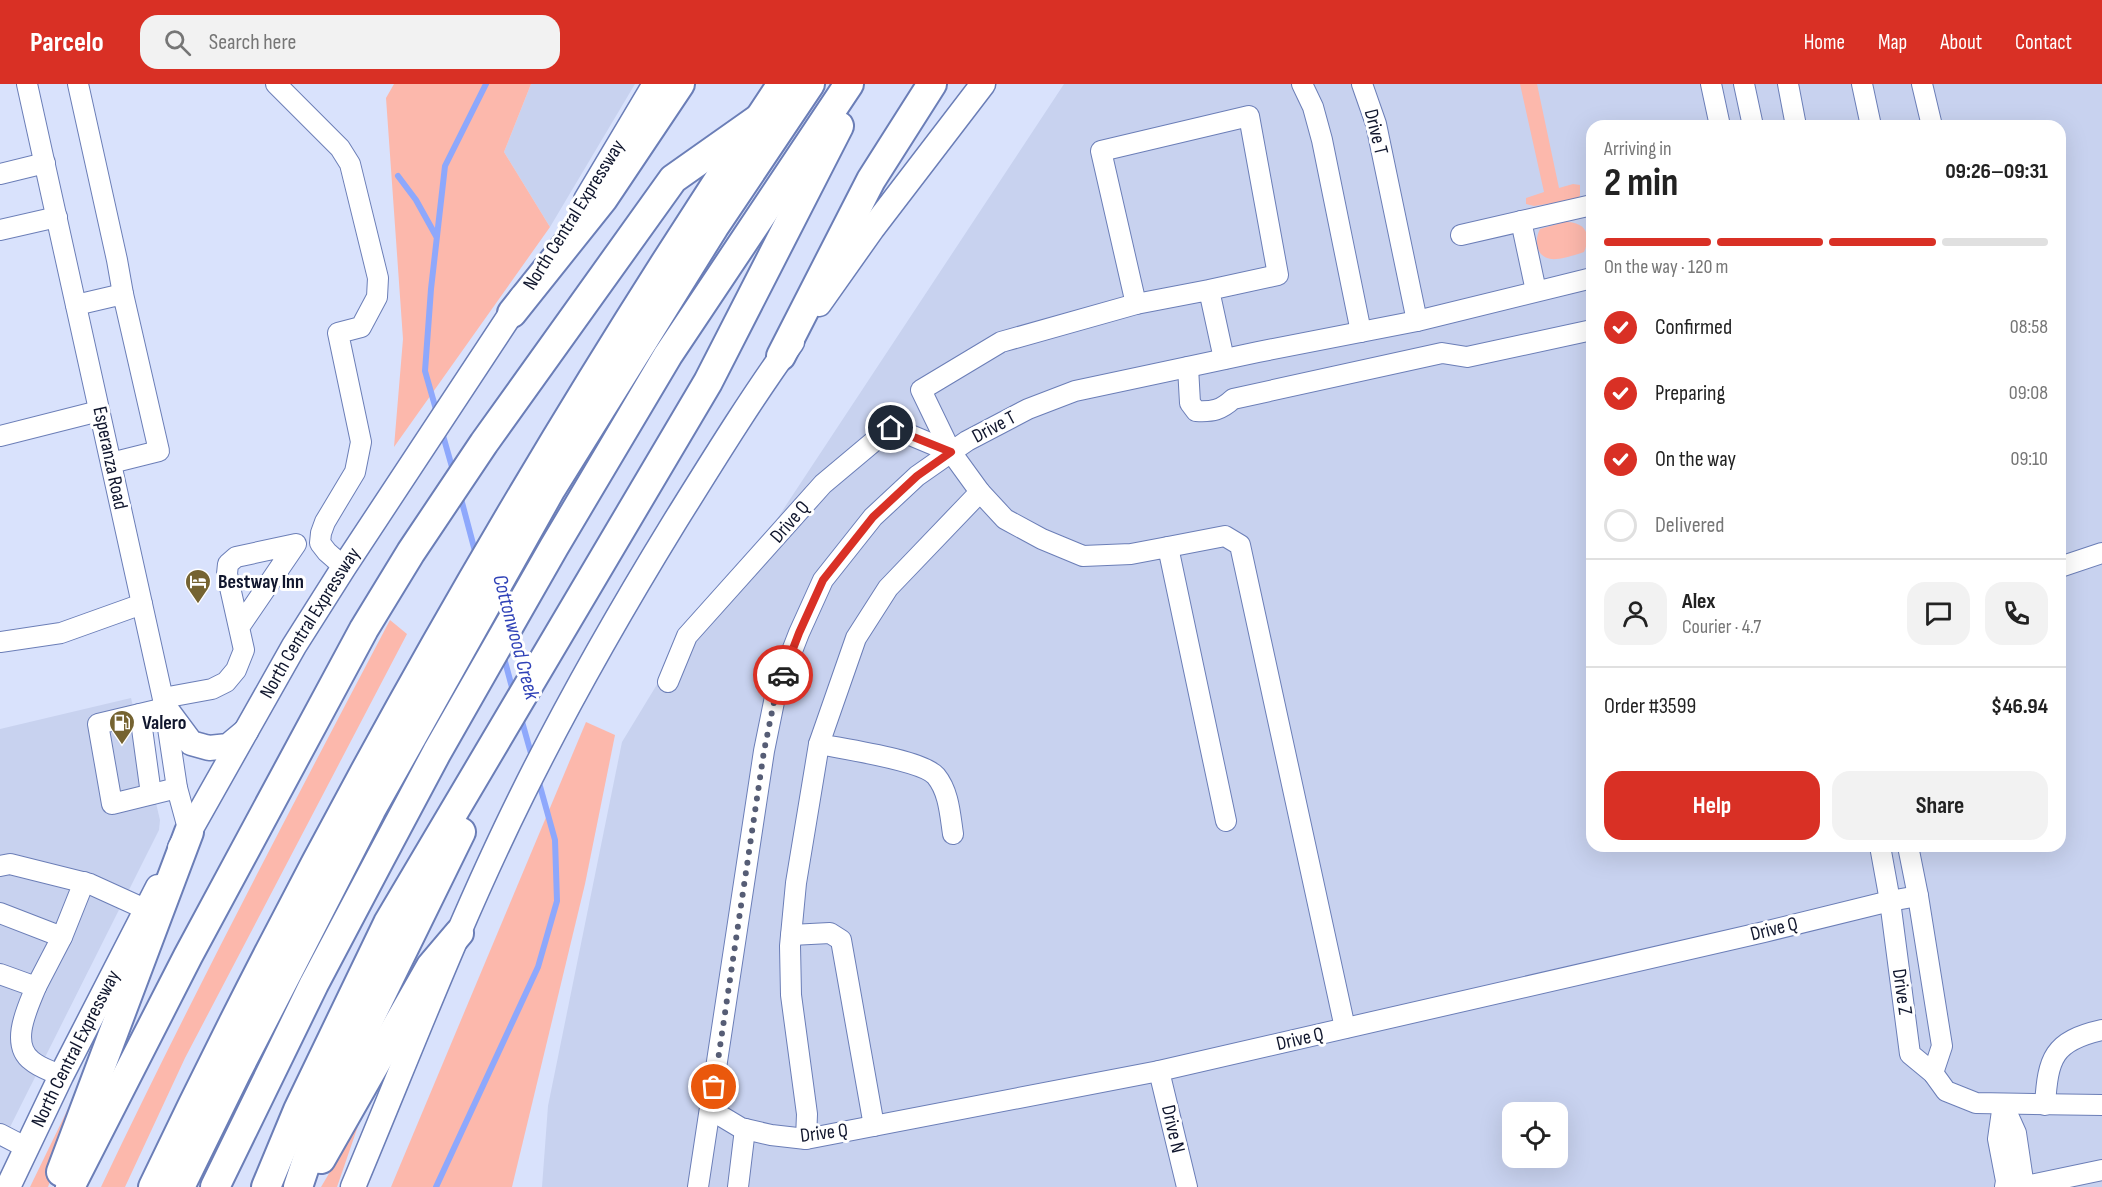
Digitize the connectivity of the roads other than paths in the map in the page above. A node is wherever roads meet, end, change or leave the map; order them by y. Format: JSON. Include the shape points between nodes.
{"nodes":[{"id":1,"x":27,"y":84,"type":"edge"},
{"id":2,"x":78,"y":84,"type":"edge"},
{"id":3,"x":276,"y":84,"type":"edge"},
{"id":4,"x":655,"y":84,"type":"edge"},
{"id":5,"x":680,"y":84,"type":"edge"},
{"id":6,"x":782,"y":84,"type":"edge"},
{"id":7,"x":810,"y":84,"type":"edge"},
{"id":8,"x":849,"y":84,"type":"edge"},
{"id":9,"x":858,"y":84,"type":"edge"},
{"id":10,"x":932,"y":84,"type":"edge"},
{"id":11,"x":984,"y":84,"type":"edge"},
{"id":12,"x":1302,"y":84,"type":"edge"},
{"id":13,"x":1362,"y":84,"type":"edge"},
{"id":14,"x":1711,"y":84,"type":"edge"},
{"id":15,"x":1744,"y":84,"type":"edge"},
{"id":16,"x":1788,"y":84,"type":"edge"},
{"id":17,"x":1862,"y":84,"type":"edge"},
{"id":18,"x":1922,"y":84,"type":"edge"},
{"id":19,"x":758,"y":119,"type":"junction"},
{"id":20,"x":1719,"y":120,"type":"edge"},
{"id":21,"x":1752,"y":120,"type":"edge"},
{"id":22,"x":1795,"y":120,"type":"edge"},
{"id":23,"x":1870,"y":120,"type":"edge"},
{"id":24,"x":1931,"y":120,"type":"edge"},
{"id":25,"x":45,"y":164,"type":"junction"},
{"id":26,"x":0,"y":174,"type":"edge"},
{"id":27,"x":1586,"y":209,"type":"edge"},
{"id":28,"x":57,"y":218,"type":"junction"},
{"id":29,"x":1521,"y":221,"type":"junction"},
{"id":30,"x":0,"y":230,"type":"edge"},
{"id":31,"x":1461,"y":235,"type":"dead end"},
{"id":32,"x":1586,"y":279,"type":"edge"},
{"id":33,"x":1209,"y":290,"type":"junction"},
{"id":34,"x":1536,"y":291,"type":"junction"},
{"id":35,"x":123,"y":294,"type":"junction"},
{"id":36,"x":1136,"y":304,"type":"junction"},
{"id":37,"x":76,"y":305,"type":"junction"},
{"id":38,"x":512,"y":313,"type":"junction"},
{"id":39,"x":1417,"y":321,"type":"junction"},
{"id":40,"x":1586,"y":331,"type":"edge"},
{"id":41,"x":1361,"y":332,"type":"junction"},
{"id":42,"x":781,"y":356,"type":"junction"},
{"id":43,"x":1224,"y":359,"type":"junction"},
{"id":44,"x":1188,"y":367,"type":"junction"},
{"id":45,"x":99,"y":411,"type":"junction"},
{"id":46,"x":0,"y":436,"type":"edge"},
{"id":47,"x":951,"y":452,"type":"junction"},
{"id":48,"x":111,"y":463,"type":"junction"},
{"id":49,"x":980,"y":492,"type":"junction"},
{"id":50,"x":1168,"y":547,"type":"junction"},
{"id":51,"x":2102,"y":553,"type":"edge"},
{"id":52,"x":350,"y":559,"type":"junction"},
{"id":53,"x":2066,"y":565,"type":"edge"},
{"id":54,"x":142,"y":604,"type":"junction"},
{"id":55,"x":572,"y":613,"type":"junction"},
{"id":56,"x":240,"y":626,"type":"dead end"},
{"id":57,"x":0,"y":642,"type":"edge"},
{"id":58,"x":668,"y":682,"type":"dead end"},
{"id":59,"x":164,"y":703,"type":"junction"},
{"id":60,"x":140,"y":714,"type":"junction"},
{"id":61,"x":248,"y":729,"type":"junction"},
{"id":62,"x":819,"y":744,"type":"junction"},
{"id":63,"x":177,"y":788,"type":"junction"},
{"id":64,"x":151,"y":794,"type":"junction"},
{"id":65,"x":1226,"y":821,"type":"dead end"},
{"id":66,"x":189,"y":832,"type":"junction"},
{"id":67,"x":953,"y":834,"type":"dead end"},
{"id":68,"x":1881,"y":852,"type":"edge"},
{"id":69,"x":1909,"y":852,"type":"edge"},
{"id":70,"x":0,"y":866,"type":"edge"},
{"id":71,"x":84,"y":882,"type":"junction"},
{"id":72,"x":1918,"y":896,"type":"junction"},
{"id":73,"x":1890,"y":901,"type":"junction"},
{"id":74,"x":145,"y":909,"type":"junction"},
{"id":75,"x":0,"y":913,"type":"edge"},
{"id":76,"x":459,"y":933,"type":"junction"},
{"id":77,"x":791,"y":935,"type":"junction"},
{"id":78,"x":62,"y":937,"type":"junction"},
{"id":79,"x":0,"y":974,"type":"edge"},
{"id":80,"x":36,"y":987,"type":"junction"},
{"id":81,"x":1345,"y":1028,"type":"junction"},
{"id":82,"x":2102,"y":1030,"type":"edge"},
{"id":83,"x":1159,"y":1071,"type":"junction"},
{"id":84,"x":1933,"y":1073,"type":"junction"},
{"id":85,"x":62,"y":1076,"type":"junction"},
{"id":86,"x":2002,"y":1104,"type":"junction"},
{"id":87,"x":2045,"y":1105,"type":"junction"},
{"id":88,"x":2102,"y":1106,"type":"edge"},
{"id":89,"x":711,"y":1110,"type":"junction"},
{"id":90,"x":874,"y":1126,"type":"junction"},
{"id":91,"x":745,"y":1129,"type":"junction"},
{"id":92,"x":0,"y":1134,"type":"edge"},
{"id":93,"x":806,"y":1139,"type":"junction"},
{"id":94,"x":27,"y":1148,"type":"junction"},
{"id":95,"x":2102,"y":1170,"type":"edge"},
{"id":96,"x":68,"y":1185,"type":"edge"},
{"id":97,"x":8,"y":1187,"type":"edge"},
{"id":98,"x":153,"y":1187,"type":"edge"},
{"id":99,"x":180,"y":1187,"type":"edge"},
{"id":100,"x":214,"y":1187,"type":"edge"},
{"id":101,"x":266,"y":1187,"type":"edge"},
{"id":102,"x":298,"y":1187,"type":"edge"},
{"id":103,"x":304,"y":1187,"type":"edge"},
{"id":104,"x":353,"y":1187,"type":"edge"},
{"id":105,"x":698,"y":1187,"type":"edge"},
{"id":106,"x":738,"y":1187,"type":"edge"},
{"id":107,"x":1187,"y":1187,"type":"edge"},
{"id":108,"x":2005,"y":1187,"type":"edge"},
{"id":109,"x":2023,"y":1187,"type":"edge"}],
"edges":[{"from":1,"to":25,"type":"street","name":"Esperanza Road"},
{"from":2,"to":35,"type":"street"},
{"from":3,"to":52,"type":"street","via":[[346,154],[379,287],[361,327],[338,333],[361,441],[355,472],[321,533],[320,543],[327,552]]},
{"from":4,"to":38,"type":"main road","name":"North Central Expressway","via":[[604,172]]},
{"from":5,"to":38,"type":"highway","via":[[603,199]]},
{"from":6,"to":19,"type":"highway"},
{"from":7,"to":99,"type":"highway","via":[[714,227],[545,500],[371,810]]},
{"from":8,"to":100,"type":"highway","via":[[668,355],[436,752],[314,984]]},
{"from":9,"to":55,"type":"highway","via":[[708,382]]},
{"from":10,"to":42,"type":"highway","via":[[871,180]]},
{"from":11,"to":42,"type":"main road","via":[[872,229]]},
{"from":12,"to":41,"type":"street","via":[[1322,140]]},
{"from":13,"to":39,"type":"street","name":"Drive T","via":[[1376,124]]},
{"from":14,"to":20,"type":"street"},
{"from":15,"to":21,"type":"street"},
{"from":16,"to":22,"type":"street"},
{"from":17,"to":23,"type":"street"},
{"from":18,"to":24,"type":"street"},
{"from":19,"to":96,"type":"highway","via":[[673,179],[444,501],[364,629]]},
{"from":19,"to":98,"type":"highway","via":[[505,523],[417,676],[282,927]]},
{"from":25,"to":26,"type":"street"},
{"from":25,"to":28,"type":"street","name":"Esperanza Road"},
{"from":27,"to":29,"type":"street"},
{"from":28,"to":30,"type":"street"},
{"from":28,"to":37,"type":"street","name":"Esperanza Road"},
{"from":29,"to":31,"type":"street"},
{"from":29,"to":34,"type":"street"},
{"from":32,"to":34,"type":"street","name":"Drive T"},
{"from":33,"to":36,"type":"street"},
{"from":33,"to":36,"type":"street","via":[[1278,275],[1249,116],[1101,151]]},
{"from":33,"to":43,"type":"street"},
{"from":34,"to":39,"type":"street","name":"Drive T"},
{"from":35,"to":37,"type":"street"},
{"from":35,"to":48,"type":"street","via":[[159,451]]},
{"from":36,"to":47,"type":"street","via":[[1000,342],[921,390]]},
{"from":37,"to":45,"type":"street","name":"Esperanza Road"},
{"from":38,"to":52,"type":"main road","name":"North Central Expressway"},
{"from":39,"to":41,"type":"street","name":"Drive T"},
{"from":40,"to":44,"type":"street","via":[[1467,357],[1442,353],[1233,399],[1213,412],[1196,411],[1190,403]]},
{"from":41,"to":43,"type":"street","name":"Drive T"},
{"from":42,"to":76,"type":"main road","via":[[639,580],[588,670],[522,795]]},
{"from":43,"to":44,"type":"street","name":"Drive T"},
{"from":44,"to":47,"type":"street","name":"Drive T","via":[[1075,391],[1028,409]]},
{"from":45,"to":46,"type":"street"},
{"from":45,"to":48,"type":"street","name":"Esperanza Road"},
{"from":47,"to":49,"type":"street"},
{"from":47,"to":58,"type":"street","name":"Drive Q","via":[[891,428],[823,484],[687,636]]},
{"from":47,"to":89,"type":"street","name":"Drive T","via":[[917,476],[873,517],[823,580],[776,692]]},
{"from":48,"to":54,"type":"street","name":"Esperanza Road"},
{"from":49,"to":50,"type":"street","via":[[1005,519],[1083,556],[1131,554]]},
{"from":49,"to":62,"type":"street","via":[[888,588],[856,638]]},
{"from":50,"to":65,"type":"street"},
{"from":50,"to":81,"type":"street","via":[[1225,536],[1240,545]]},
{"from":51,"to":53,"type":"street"},
{"from":52,"to":61,"type":"main road","name":"North Central Expressway","via":[[294,646]]},
{"from":54,"to":57,"type":"street","via":[[61,633]]},
{"from":54,"to":59,"type":"street","name":"Esperanza Road"},
{"from":55,"to":101,"type":"highway","via":[[388,923]]},
{"from":55,"to":102,"type":"highway","via":[[327,1105]]},
{"from":56,"to":59,"type":"street","via":[[244,650],[226,682]]},
{"from":59,"to":60,"type":"street"},
{"from":59,"to":61,"type":"main road","via":[[191,743],[209,748],[228,746]]},
{"from":59,"to":63,"type":"street","name":"Esperanza Road"},
{"from":60,"to":64,"type":"street"},
{"from":60,"to":64,"type":"street","via":[[98,724],[112,804]]},
{"from":61,"to":66,"type":"main road","name":"North Central Expressway"},
{"from":62,"to":67,"type":"street","via":[[897,759],[934,774],[945,792]]},
{"from":62,"to":77,"type":"street"},
{"from":63,"to":64,"type":"street"},
{"from":63,"to":66,"type":"street","name":"Esperanza Road"},
{"from":66,"to":74,"type":"main road","name":"North Central Expressway"},
{"from":66,"to":96,"type":"highway"},
{"from":68,"to":73,"type":"street","name":"Drive Z"},
{"from":69,"to":72,"type":"street","name":"Drive Z"},
{"from":70,"to":71,"type":"street","via":[[10,864]]},
{"from":71,"to":74,"type":"street"},
{"from":71,"to":78,"type":"street"},
{"from":72,"to":73,"type":"street","name":"Drive Q"},
{"from":72,"to":84,"type":"street","name":"Drive Z","via":[[1942,1046]]},
{"from":73,"to":81,"type":"street","name":"Drive Q"},
{"from":73,"to":84,"type":"street","name":"Drive Z","via":[[1910,1054]]},
{"from":74,"to":85,"type":"main road","name":"North Central Expressway"},
{"from":75,"to":78,"type":"street"},
{"from":76,"to":103,"type":"highway","via":[[431,966]]},
{"from":76,"to":104,"type":"main road"},
{"from":77,"to":90,"type":"street","via":[[830,933],[841,940]]},
{"from":77,"to":93,"type":"street","via":[[791,995],[807,1114]]},
{"from":78,"to":80,"type":"street"},
{"from":79,"to":80,"type":"street"},
{"from":80,"to":85,"type":"street","via":[[23,1021],[22,1045],[30,1061]]},
{"from":81,"to":83,"type":"street","name":"Drive Q"},
{"from":82,"to":87,"type":"street","via":[[2069,1041],[2056,1053],[2047,1072]]},
{"from":83,"to":90,"type":"street","name":"Drive Q"},
{"from":83,"to":107,"type":"street","name":"Drive N"},
{"from":84,"to":86,"type":"street","name":"Drive Z","via":[[1946,1091],[1961,1098]]},
{"from":85,"to":94,"type":"main road","name":"North Central Expressway"},
{"from":86,"to":87,"type":"street","name":"Drive Z"},
{"from":86,"to":108,"type":"street","via":[[1998,1139]]},
{"from":86,"to":109,"type":"street","via":[[2016,1133]]},
{"from":87,"to":88,"type":"street","name":"Drive Z"},
{"from":89,"to":91,"type":"street","name":"Drive Q"},
{"from":89,"to":105,"type":"street","name":"Drive T"},
{"from":90,"to":93,"type":"street","name":"Drive Q"},
{"from":91,"to":93,"type":"street","name":"Drive Q"},
{"from":91,"to":106,"type":"street"},
{"from":92,"to":94,"type":"street"},
{"from":94,"to":97,"type":"main road","name":"North Central Expressway"},
{"from":95,"to":109,"type":"street"}]}
